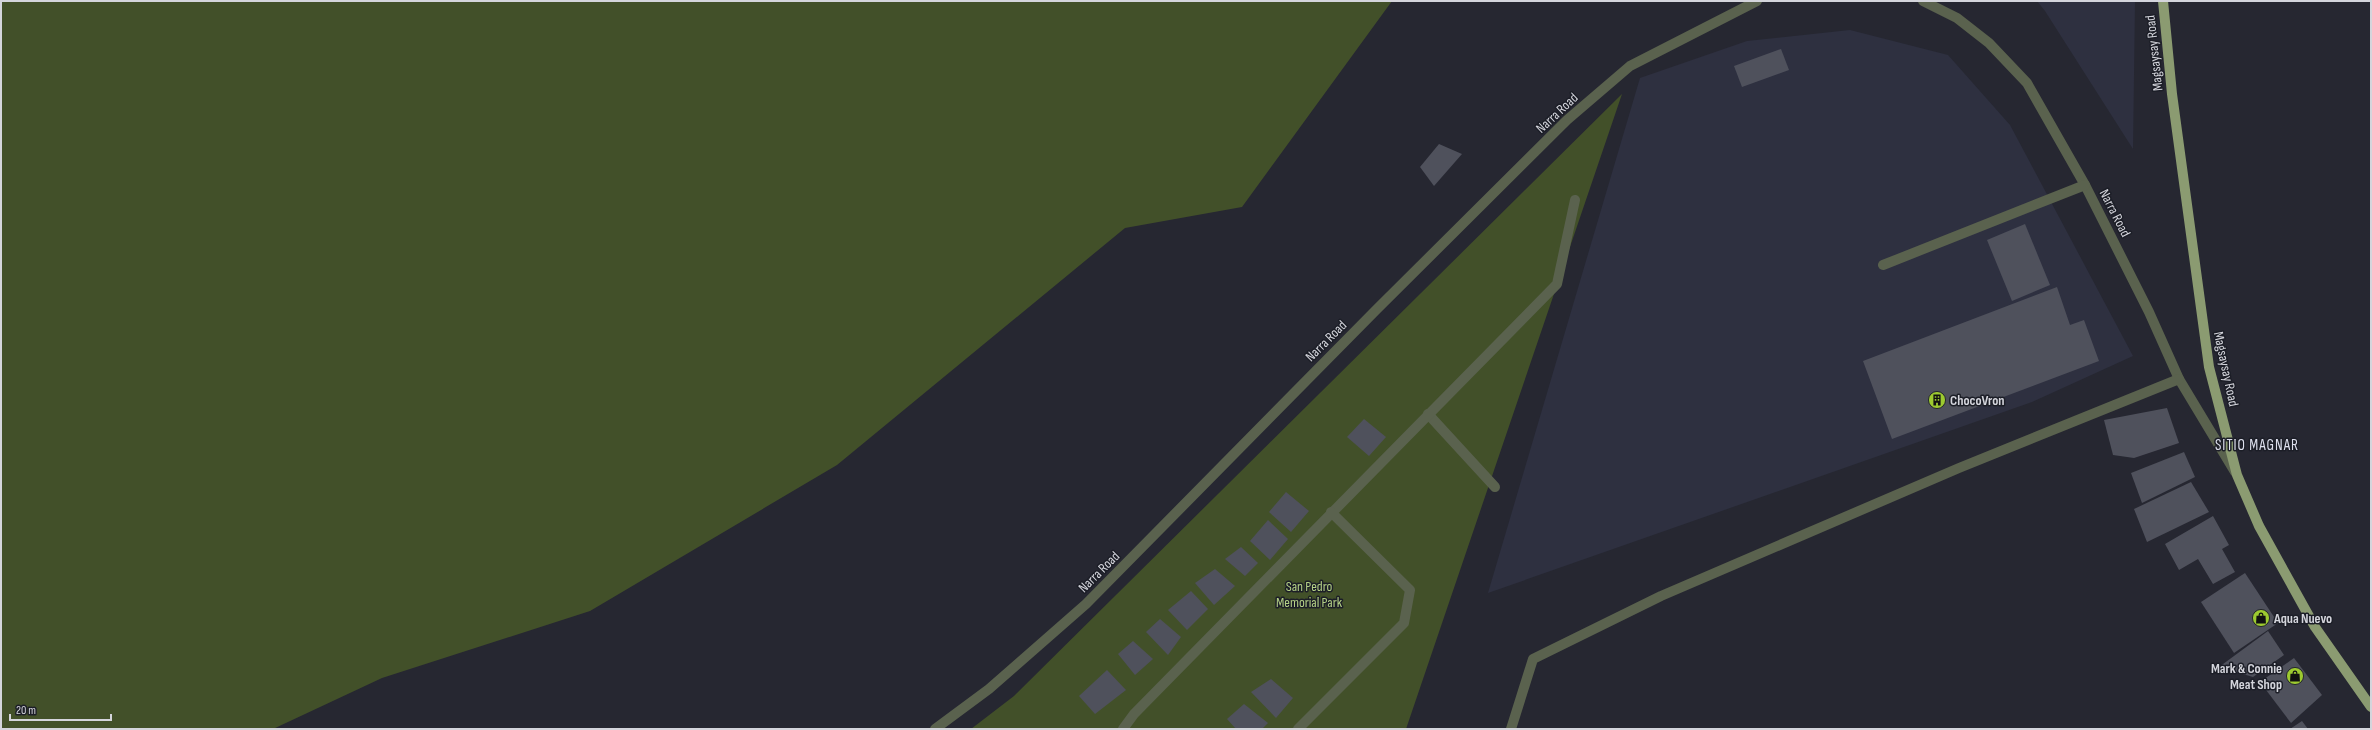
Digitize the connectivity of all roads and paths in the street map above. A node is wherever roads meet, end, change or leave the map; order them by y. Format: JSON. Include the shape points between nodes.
{"nodes":[{"id":1,"x":1757,"y":1,"type":"edge"},
{"id":2,"x":1923,"y":1,"type":"edge"},
{"id":3,"x":2163,"y":1,"type":"edge"},
{"id":4,"x":2085,"y":184,"type":"junction"},
{"id":5,"x":1575,"y":200,"type":"dead end"},
{"id":6,"x":1883,"y":265,"type":"dead end"},
{"id":7,"x":2179,"y":379,"type":"junction"},
{"id":8,"x":1428,"y":414,"type":"junction"},
{"id":9,"x":2237,"y":475,"type":"junction"},
{"id":10,"x":1495,"y":487,"type":"dead end"},
{"id":11,"x":1331,"y":512,"type":"junction"},
{"id":12,"x":2371,"y":707,"type":"edge"},
{"id":13,"x":935,"y":729,"type":"edge"},
{"id":14,"x":1123,"y":729,"type":"edge"},
{"id":15,"x":1298,"y":729,"type":"edge"},
{"id":16,"x":1511,"y":729,"type":"edge"}],
"edges":[{"from":1,"to":13,"type":"street","name":"Narra Road","via":[[1630,66],[1567,120],[1086,604],[989,689]]},
{"from":2,"to":4,"type":"street","name":"Narra Road","via":[[1957,18],[1989,43],[2026,83]]},
{"from":3,"to":9,"type":"main road","name":"Magsaysay Road","via":[[2172,94],[2208,360]]},
{"from":4,"to":6,"type":"street"},
{"from":4,"to":7,"type":"street","name":"Narra Road"},
{"from":5,"to":8,"type":"street","via":[[1557,284]]},
{"from":7,"to":9,"type":"street","name":"Narra Road"},
{"from":7,"to":16,"type":"street","via":[[1959,468],[1676,590],[1532,658]]},
{"from":8,"to":10,"type":"street"},
{"from":8,"to":11,"type":"street"},
{"from":9,"to":12,"type":"main road","name":"Magsaysay Road","via":[[2259,526],[2315,626]]},
{"from":11,"to":14,"type":"street","via":[[1134,714]]},
{"from":11,"to":15,"type":"street","via":[[1410,590],[1404,623]]}]}
